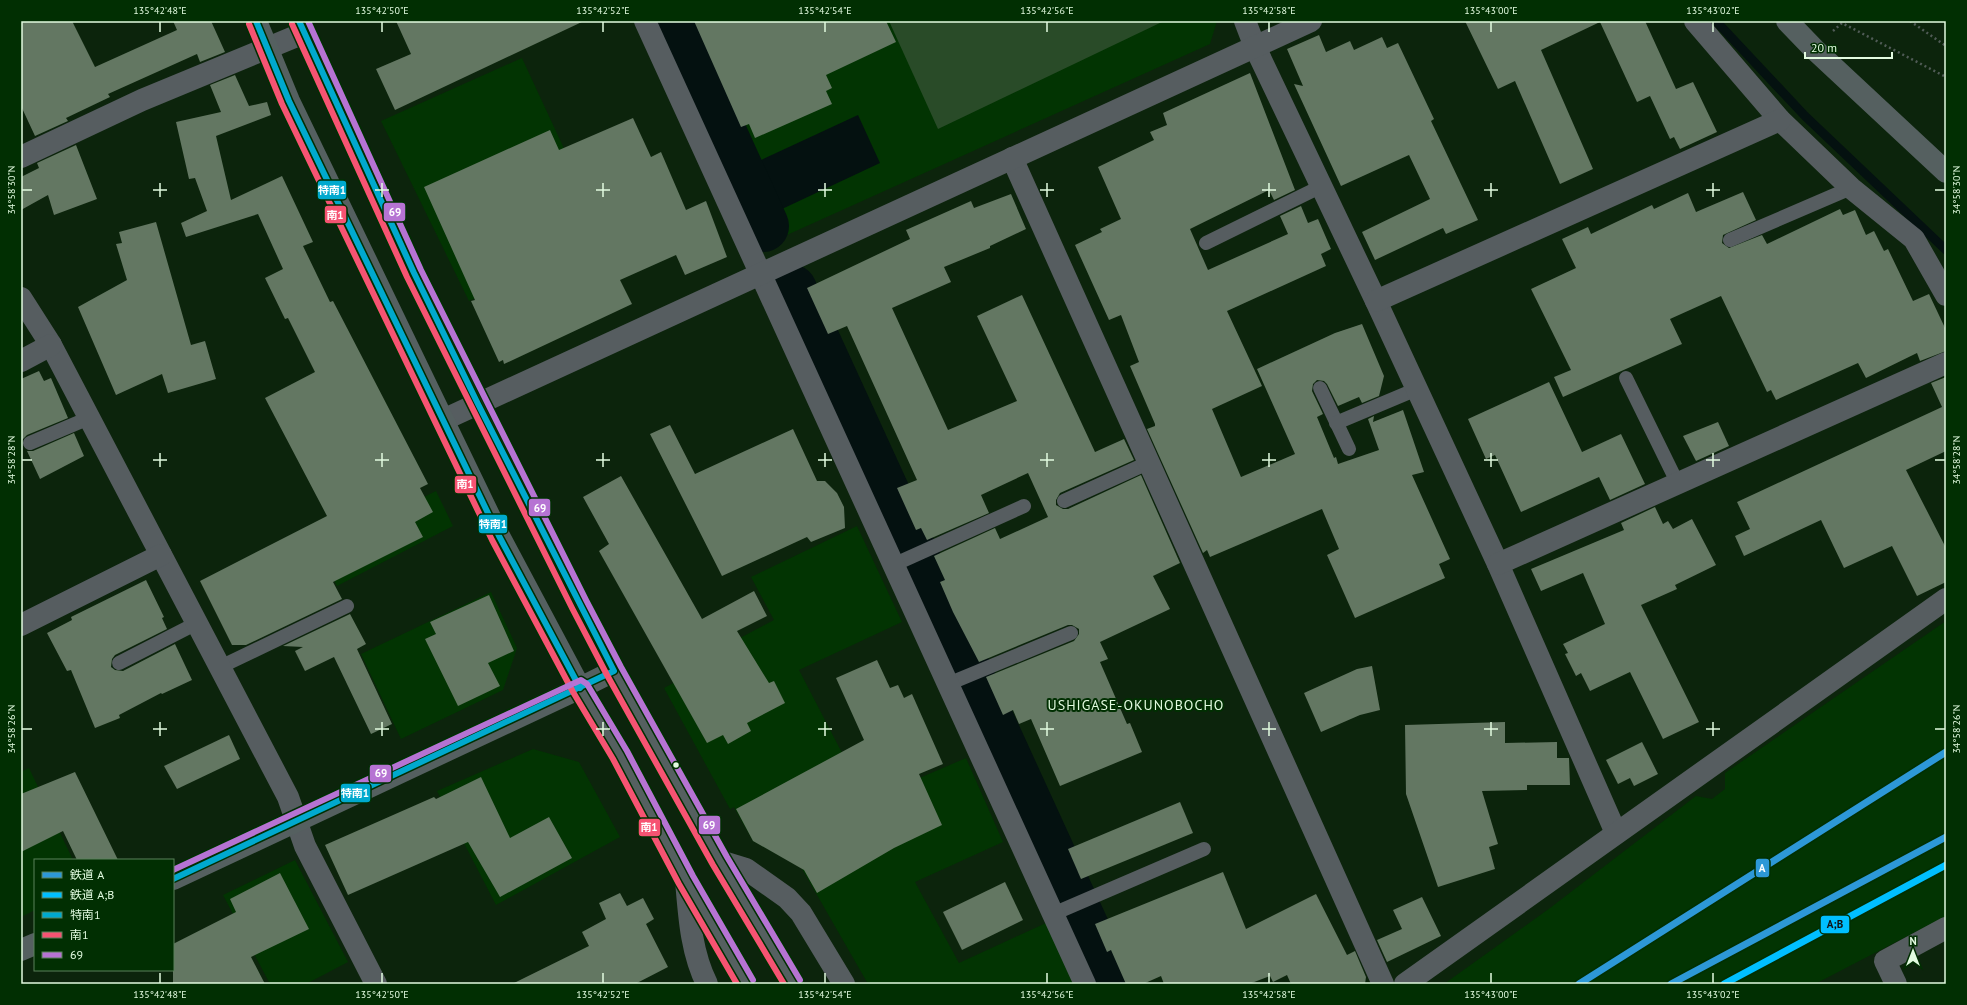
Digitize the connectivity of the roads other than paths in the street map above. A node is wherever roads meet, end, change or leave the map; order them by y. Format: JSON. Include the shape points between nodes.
{"nodes":[{"id":1,"x":256,"y":21,"type":"edge"},
{"id":2,"x":645,"y":21,"type":"edge"},
{"id":3,"x":1245,"y":21,"type":"edge"},
{"id":4,"x":1311,"y":21,"type":"edge"},
{"id":5,"x":1695,"y":21,"type":"edge"},
{"id":6,"x":1787,"y":21,"type":"edge"},
{"id":7,"x":301,"y":27,"type":"edge"},
{"id":8,"x":1255,"y":47,"type":"junction"},
{"id":9,"x":267,"y":48,"type":"junction"},
{"id":10,"x":1780,"y":120,"type":"junction"},
{"id":11,"x":21,"y":157,"type":"edge"},
{"id":12,"x":1012,"y":158,"type":"junction"},
{"id":13,"x":1946,"y":172,"type":"edge"},
{"id":14,"x":1322,"y":186,"type":"junction"},
{"id":15,"x":1851,"y":188,"type":"junction"},
{"id":16,"x":1730,"y":240,"type":"dead end"},
{"id":17,"x":1206,"y":243,"type":"dead end"},
{"id":18,"x":760,"y":274,"type":"junction"},
{"id":19,"x":1946,"y":295,"type":"edge"},
{"id":20,"x":21,"y":298,"type":"edge"},
{"id":21,"x":1376,"y":301,"type":"junction"},
{"id":22,"x":51,"y":345,"type":"junction"},
{"id":23,"x":21,"y":361,"type":"edge"},
{"id":24,"x":1946,"y":363,"type":"edge"},
{"id":25,"x":1626,"y":378,"type":"dead end"},
{"id":26,"x":1320,"y":388,"type":"dead end"},
{"id":27,"x":1417,"y":389,"type":"junction"},
{"id":28,"x":478,"y":404,"type":"junction"},
{"id":29,"x":89,"y":418,"type":"junction"},
{"id":30,"x":443,"y":420,"type":"junction"},
{"id":31,"x":1336,"y":423,"type":"junction"},
{"id":32,"x":30,"y":443,"type":"dead end"},
{"id":33,"x":1348,"y":449,"type":"dead end"},
{"id":34,"x":1150,"y":462,"type":"junction"},
{"id":35,"x":1678,"y":484,"type":"junction"},
{"id":36,"x":1064,"y":501,"type":"dead end"},
{"id":37,"x":1024,"y":506,"type":"dead end"},
{"id":38,"x":161,"y":555,"type":"junction"},
{"id":39,"x":1498,"y":564,"type":"junction"},
{"id":40,"x":893,"y":565,"type":"junction"},
{"id":41,"x":1946,"y":599,"type":"edge"},
{"id":42,"x":347,"y":606,"type":"dead end"},
{"id":43,"x":197,"y":624,"type":"junction"},
{"id":44,"x":21,"y":625,"type":"edge"},
{"id":45,"x":1071,"y":633,"type":"dead end"},
{"id":46,"x":119,"y":663,"type":"dead end"},
{"id":47,"x":220,"y":667,"type":"junction"},
{"id":48,"x":614,"y":670,"type":"junction"},
{"id":49,"x":948,"y":684,"type":"junction"},
{"id":50,"x":580,"y":688,"type":"junction"},
{"id":51,"x":297,"y":820,"type":"junction"},
{"id":52,"x":1616,"y":833,"type":"junction"},
{"id":53,"x":1204,"y":849,"type":"dead end"},
{"id":54,"x":720,"y":861,"type":"junction"},
{"id":55,"x":174,"y":879,"type":"edge"},
{"id":56,"x":686,"y":880,"type":"junction"},
{"id":57,"x":1053,"y":914,"type":"junction"},
{"id":58,"x":1946,"y":928,"type":"edge"},
{"id":59,"x":34,"y":944,"type":"edge"},
{"id":60,"x":21,"y":950,"type":"edge"},
{"id":61,"x":376,"y":984,"type":"edge"},
{"id":62,"x":707,"y":984,"type":"edge"},
{"id":63,"x":746,"y":984,"type":"edge"},
{"id":64,"x":792,"y":984,"type":"edge"},
{"id":65,"x":844,"y":984,"type":"edge"},
{"id":66,"x":1086,"y":984,"type":"edge"},
{"id":67,"x":1383,"y":984,"type":"edge"},
{"id":68,"x":1405,"y":984,"type":"edge"},
{"id":69,"x":1896,"y":984,"type":"edge"}],
"edges":[{"from":1,"to":9,"type":"street"},
{"from":2,"to":18,"type":"street"},
{"from":3,"to":8,"type":"street"},
{"from":4,"to":8,"type":"street"},
{"from":5,"to":10,"type":"street"},
{"from":6,"to":13,"type":"street","via":[[1814,50]]},
{"from":7,"to":9,"type":"street"},
{"from":7,"to":28,"type":"street","via":[[414,273]]},
{"from":8,"to":12,"type":"street"},
{"from":8,"to":14,"type":"street"},
{"from":9,"to":11,"type":"street","via":[[142,100]]},
{"from":9,"to":30,"type":"street","via":[[289,101]]},
{"from":10,"to":15,"type":"street"},
{"from":10,"to":21,"type":"street"},
{"from":12,"to":18,"type":"street"},
{"from":12,"to":34,"type":"street"},
{"from":14,"to":17,"type":"lane"},
{"from":14,"to":21,"type":"street"},
{"from":15,"to":16,"type":"lane"},
{"from":15,"to":19,"type":"street","via":[[1914,239]]},
{"from":18,"to":28,"type":"street"},
{"from":18,"to":40,"type":"street"},
{"from":20,"to":22,"type":"street"},
{"from":21,"to":27,"type":"street"},
{"from":22,"to":23,"type":"street"},
{"from":22,"to":29,"type":"street"},
{"from":24,"to":35,"type":"street"},
{"from":25,"to":35,"type":"lane"},
{"from":26,"to":31,"type":"lane"},
{"from":27,"to":31,"type":"lane"},
{"from":27,"to":39,"type":"street"},
{"from":28,"to":30,"type":"street"},
{"from":28,"to":48,"type":"street"},
{"from":29,"to":32,"type":"lane"},
{"from":29,"to":38,"type":"street"},
{"from":30,"to":50,"type":"street","via":[[499,536]]},
{"from":31,"to":33,"type":"lane"},
{"from":34,"to":36,"type":"lane"},
{"from":34,"to":67,"type":"street"},
{"from":35,"to":39,"type":"street"},
{"from":37,"to":40,"type":"lane"},
{"from":38,"to":43,"type":"street"},
{"from":38,"to":44,"type":"street"},
{"from":39,"to":52,"type":"street"},
{"from":40,"to":49,"type":"street"},
{"from":41,"to":52,"type":"street"},
{"from":42,"to":47,"type":"lane"},
{"from":43,"to":46,"type":"lane"},
{"from":43,"to":47,"type":"street"},
{"from":45,"to":49,"type":"lane"},
{"from":47,"to":51,"type":"street","via":[[288,797]]},
{"from":48,"to":50,"type":"street"},
{"from":48,"to":54,"type":"street"},
{"from":49,"to":57,"type":"street"},
{"from":50,"to":51,"type":"street"},
{"from":50,"to":56,"type":"street","via":[[620,755]]},
{"from":51,"to":55,"type":"street"},
{"from":51,"to":61,"type":"street","via":[[305,846]]},
{"from":52,"to":68,"type":"street"},
{"from":53,"to":57,"type":"lane"},
{"from":54,"to":64,"type":"street"},
{"from":54,"to":65,"type":"street","via":[[746,869],[787,898],[801,913]]},
{"from":56,"to":62,"type":"street","via":[[696,955]]},
{"from":56,"to":63,"type":"street"},
{"from":57,"to":66,"type":"street"},
{"from":58,"to":69,"type":"street","via":[[1885,961]]},
{"from":59,"to":60,"type":"street"}]}
